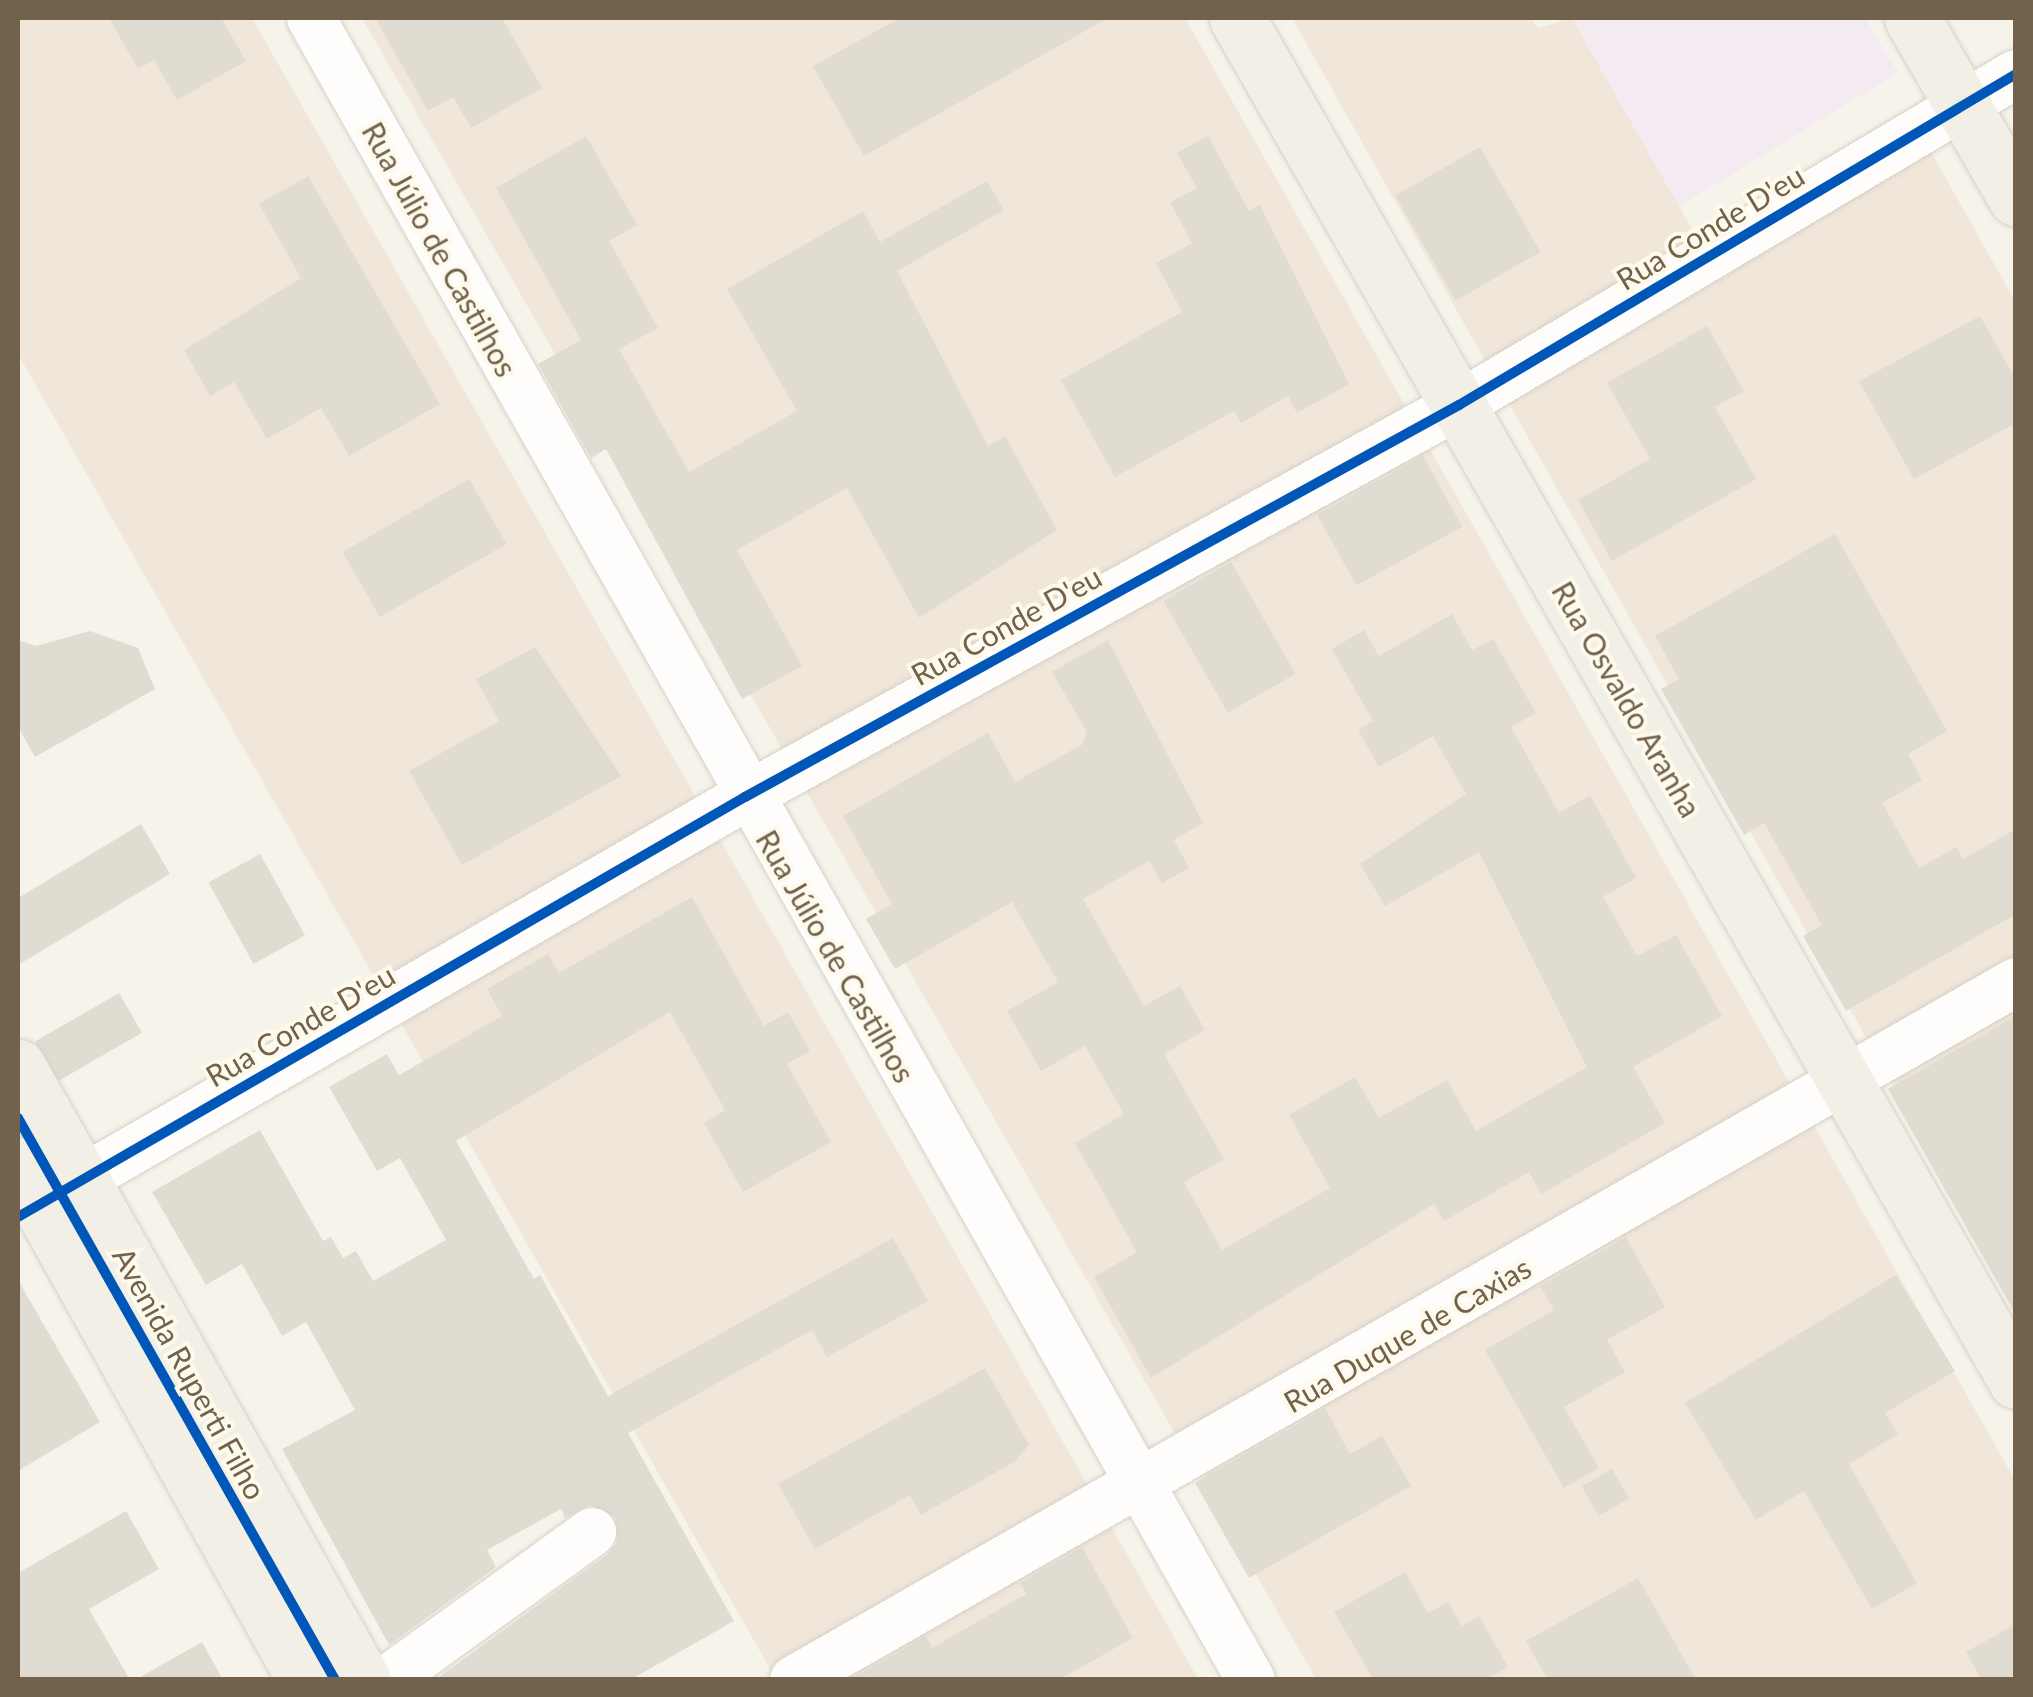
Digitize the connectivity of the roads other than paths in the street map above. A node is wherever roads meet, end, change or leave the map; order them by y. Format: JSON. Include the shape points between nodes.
{"nodes":[{"id":1,"x":311,"y":18,"type":"edge"},
{"id":2,"x":1237,"y":18,"type":"edge"},
{"id":3,"x":1912,"y":18,"type":"edge"},
{"id":4,"x":2016,"y":74,"type":"edge"},
{"id":5,"x":1962,"y":105,"type":"junction"},
{"id":6,"x":2016,"y":198,"type":"edge"},
{"id":7,"x":1459,"y":405,"type":"junction"},
{"id":8,"x":744,"y":797,"type":"junction"},
{"id":9,"x":2016,"y":982,"type":"edge"},
{"id":10,"x":18,"y":1067,"type":"edge"},
{"id":11,"x":1845,"y":1081,"type":"junction"},
{"id":12,"x":39,"y":1192,"type":"edge"},
{"id":13,"x":2016,"y":1382,"type":"edge"},
{"id":14,"x":1141,"y":1487,"type":"junction"},
{"id":15,"x":592,"y":1532,"type":"dead end"},
{"id":16,"x":305,"y":1680,"type":"edge"},
{"id":17,"x":363,"y":1680,"type":"edge"},
{"id":18,"x":387,"y":1680,"type":"edge"},
{"id":19,"x":794,"y":1680,"type":"edge"},
{"id":20,"x":1251,"y":1680,"type":"edge"}],
"edges":[{"from":1,"to":8,"type":"street","name":"Rua Júlio de Castilhos"},
{"from":2,"to":7,"type":"main road","name":"Rua Osvaldo Aranha"},
{"from":3,"to":5,"type":"main road"},
{"from":4,"to":5,"type":"street","name":"Rua Conde D'eu"},
{"from":5,"to":6,"type":"main road"},
{"from":5,"to":7,"type":"street","name":"Rua Conde D'eu"},
{"from":7,"to":8,"type":"street","name":"Rua Conde D'eu"},
{"from":7,"to":11,"type":"main road","name":"Rua Osvaldo Aranha"},
{"from":8,"to":12,"type":"street","name":"Rua Conde D'eu"},
{"from":8,"to":14,"type":"street","name":"Rua Júlio de Castilhos"},
{"from":9,"to":11,"type":"street","name":"Rua Duque de Caxias"},
{"from":10,"to":12,"type":"main road","name":"Avenida Ruperti Filho"},
{"from":11,"to":13,"type":"main road","name":"Rua Osvaldo Aranha"},
{"from":11,"to":14,"type":"street","name":"Rua Duque de Caxias"},
{"from":12,"to":16,"type":"main road","name":"Avenida Ruperti Filho"},
{"from":12,"to":17,"type":"main road","name":"Avenida Ruperti Filho"},
{"from":14,"to":19,"type":"street","name":"Rua Duque de Caxias"},
{"from":14,"to":20,"type":"street","name":"Rua Júlio de Castilhos"},
{"from":15,"to":18,"type":"street"}]}
